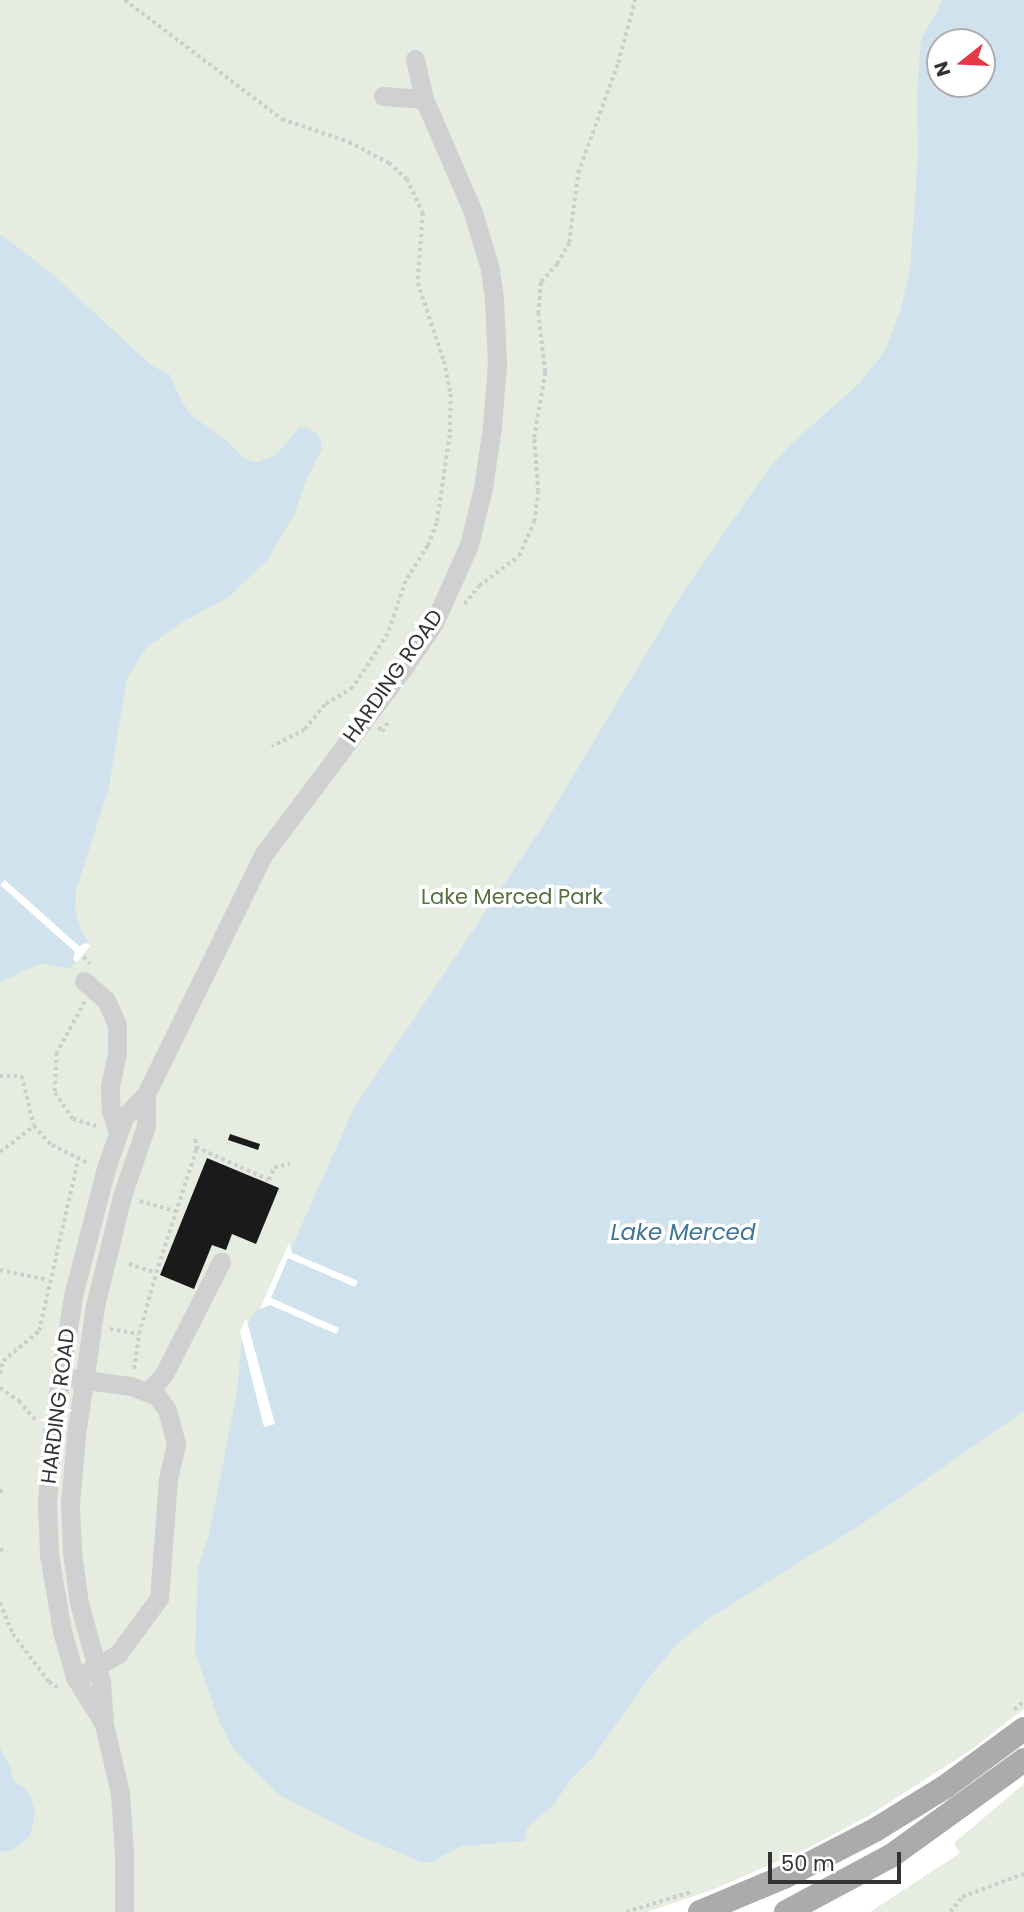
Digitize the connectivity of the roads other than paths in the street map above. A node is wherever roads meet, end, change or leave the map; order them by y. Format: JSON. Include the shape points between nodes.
{"nodes":[{"id":1,"x":415,"y":59,"type":"dead end"},
{"id":2,"x":383,"y":96,"type":"dead end"},
{"id":3,"x":424,"y":99,"type":"junction"},
{"id":4,"x":89,"y":985,"type":"road end"},
{"id":5,"x":145,"y":1094,"type":"junction"},
{"id":6,"x":118,"y":1133,"type":"junction"},
{"id":7,"x":221,"y":1262,"type":"dead end"},
{"id":8,"x":60,"y":1376,"type":"junction"},
{"id":9,"x":83,"y":1380,"type":"junction"},
{"id":10,"x":140,"y":1389,"type":"junction"},
{"id":11,"x":97,"y":1668,"type":"junction"},
{"id":12,"x":78,"y":1684,"type":"junction"},
{"id":13,"x":1015,"y":1723,"type":"edge"},
{"id":14,"x":104,"y":1724,"type":"junction"},
{"id":15,"x":1024,"y":1760,"type":"edge"},
{"id":16,"x":697,"y":1902,"type":"edge"},
{"id":17,"x":124,"y":1912,"type":"edge"},
{"id":18,"x":786,"y":1912,"type":"edge"}],
"edges":[{"from":1,"to":3,"type":"street","name":"HARDING ROAD"},
{"from":2,"to":3,"type":"street"},
{"from":3,"to":5,"type":"street","name":"HARDING ROAD","via":[[473,212],[494,299],[492,427],[474,526],[448,597],[419,647],[292,813],[250,876]]},
{"from":4,"to":6,"type":"street","via":[[106,1000],[117,1025],[110,1087]]},
{"from":5,"to":6,"type":"street","name":"HARDING ROAD","via":[[129,1108]]},
{"from":5,"to":9,"type":"street","name":"HARDING ROAD","via":[[146,1126],[122,1196]]},
{"from":6,"to":8,"type":"street","name":"HARDING ROAD","via":[[79,1269]]},
{"from":7,"to":10,"type":"street","via":[[164,1374]]},
{"from":8,"to":9,"type":"street"},
{"from":8,"to":12,"type":"street","name":"HARDING ROAD","via":[[48,1479],[48,1542],[56,1607]]},
{"from":9,"to":10,"type":"street"},
{"from":9,"to":11,"type":"street","name":"HARDING ROAD","via":[[72,1469],[71,1528],[79,1603]]},
{"from":10,"to":11,"type":"street","via":[[167,1410],[176,1444],[168,1479],[159,1598],[118,1654]]},
{"from":11,"to":12,"type":"street"},
{"from":11,"to":14,"type":"street","name":"HARDING ROAD"},
{"from":12,"to":14,"type":"street","name":"HARDING ROAD"},
{"from":13,"to":16,"type":"main road","via":[[945,1787],[875,1830],[784,1877]]},
{"from":14,"to":17,"type":"street","name":"HARDING ROAD","via":[[123,1822]]},
{"from":15,"to":18,"type":"main road","via":[[891,1856]]}]}
